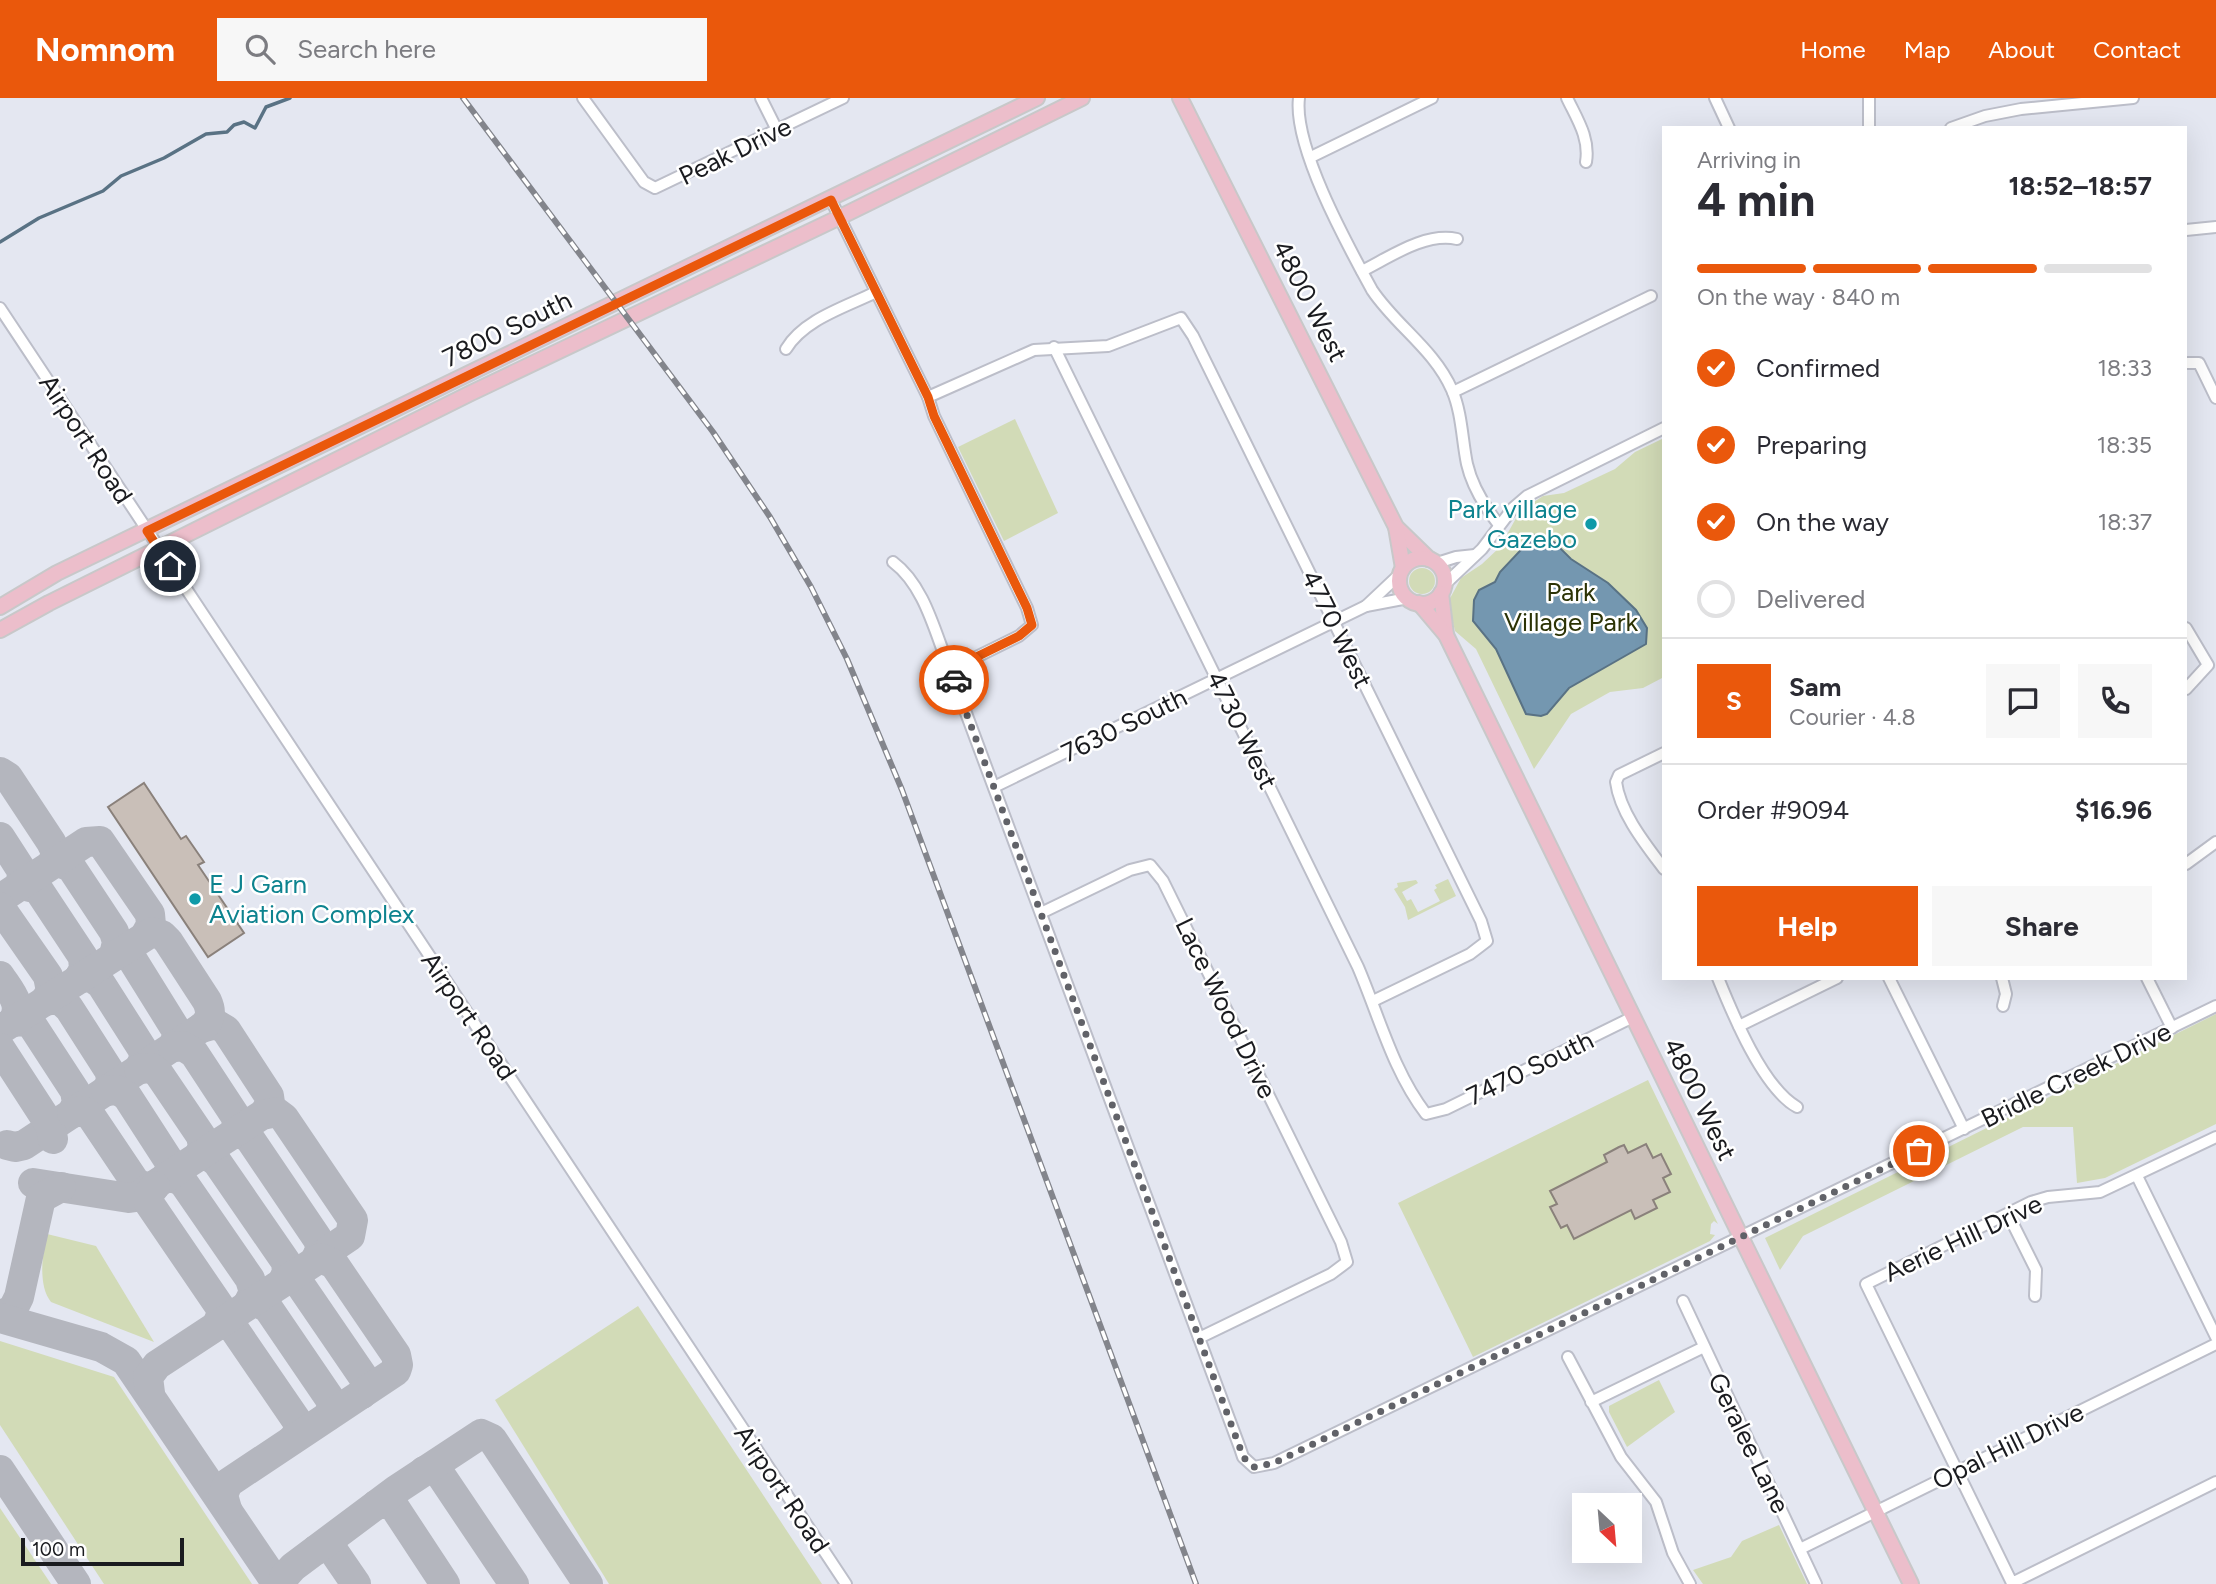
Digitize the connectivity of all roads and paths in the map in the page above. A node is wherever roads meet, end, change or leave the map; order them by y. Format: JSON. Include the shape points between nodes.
{"nodes":[{"id":1,"x":583,"y":98,"type":"edge"},
{"id":2,"x":761,"y":98,"type":"edge"},
{"id":3,"x":843,"y":98,"type":"edge"},
{"id":4,"x":1037,"y":98,"type":"edge"},
{"id":5,"x":1082,"y":98,"type":"edge"},
{"id":6,"x":1180,"y":98,"type":"edge"},
{"id":7,"x":1298,"y":98,"type":"edge"},
{"id":8,"x":1432,"y":98,"type":"edge"},
{"id":9,"x":1567,"y":98,"type":"edge"},
{"id":10,"x":1715,"y":98,"type":"edge"},
{"id":11,"x":1868,"y":98,"type":"edge"},
{"id":12,"x":2133,"y":98,"type":"edge"},
{"id":13,"x":2020,"y":104,"type":"edge"},
{"id":14,"x":1728,"y":126,"type":"edge"},
{"id":15,"x":1869,"y":126,"type":"edge"},
{"id":16,"x":1956,"y":126,"type":"edge"},
{"id":17,"x":777,"y":130,"type":"junction"},
{"id":18,"x":1311,"y":157,"type":"junction"},
{"id":19,"x":1586,"y":162,"type":"dead end"},
{"id":20,"x":831,"y":200,"type":"junction"},
{"id":21,"x":839,"y":217,"type":"junction"},
{"id":22,"x":2216,"y":227,"type":"edge"},
{"id":23,"x":2187,"y":230,"type":"edge"},
{"id":24,"x":1457,"y":239,"type":"dead end"},
{"id":25,"x":1362,"y":271,"type":"junction"},
{"id":26,"x":876,"y":292,"type":"junction"},
{"id":27,"x":1651,"y":296,"type":"dead end"},
{"id":28,"x":0,"y":308,"type":"edge"},
{"id":29,"x":1054,"y":347,"type":"junction"},
{"id":30,"x":786,"y":349,"type":"dead end"},
{"id":31,"x":2187,"y":363,"type":"edge"},
{"id":32,"x":1453,"y":392,"type":"junction"},
{"id":33,"x":928,"y":397,"type":"junction"},
{"id":34,"x":2216,"y":398,"type":"edge"},
{"id":35,"x":1662,"y":429,"type":"edge"},
{"id":36,"x":1499,"y":525,"type":"junction"},
{"id":37,"x":1396,"y":527,"type":"junction"},
{"id":38,"x":147,"y":531,"type":"junction"},
{"id":39,"x":159,"y":549,"type":"junction"},
{"id":40,"x":1475,"y":555,"type":"junction"},
{"id":41,"x":1433,"y":561,"type":"junction"},
{"id":42,"x":893,"y":562,"type":"dead end"},
{"id":43,"x":1402,"y":571,"type":"junction"},
{"id":44,"x":1443,"y":589,"type":"junction"},
{"id":45,"x":1413,"y":601,"type":"junction"},
{"id":46,"x":1366,"y":606,"type":"junction"},
{"id":47,"x":0,"y":607,"type":"edge"},
{"id":48,"x":1334,"y":622,"type":"junction"},
{"id":49,"x":0,"y":630,"type":"edge"},
{"id":50,"x":2187,"y":630,"type":"edge"},
{"id":51,"x":1446,"y":635,"type":"junction"},
{"id":52,"x":950,"y":670,"type":"junction"},
{"id":53,"x":1217,"y":680,"type":"junction"},
{"id":54,"x":2187,"y":688,"type":"edge"},
{"id":55,"x":1662,"y":754,"type":"edge"},
{"id":56,"x":994,"y":787,"type":"junction"},
{"id":57,"x":2216,"y":842,"type":"edge"},
{"id":58,"x":2187,"y":863,"type":"edge"},
{"id":59,"x":1662,"y":866,"type":"edge"},
{"id":60,"x":1041,"y":913,"type":"junction"},
{"id":61,"x":1719,"y":980,"type":"edge"},
{"id":62,"x":1834,"y":980,"type":"edge"},
{"id":63,"x":1890,"y":980,"type":"edge"},
{"id":64,"x":2002,"y":980,"type":"edge"},
{"id":65,"x":2148,"y":980,"type":"edge"},
{"id":66,"x":1373,"y":1001,"type":"junction"},
{"id":67,"x":2003,"y":1006,"type":"dead end"},
{"id":68,"x":2216,"y":1006,"type":"edge"},
{"id":69,"x":1633,"y":1017,"type":"junction"},
{"id":70,"x":1739,"y":1026,"type":"junction"},
{"id":71,"x":2172,"y":1028,"type":"junction"},
{"id":72,"x":1797,"y":1107,"type":"dead end"},
{"id":73,"x":1426,"y":1114,"type":"joint"},
{"id":74,"x":1964,"y":1129,"type":"junction"},
{"id":75,"x":2216,"y":1137,"type":"edge"},
{"id":76,"x":2137,"y":1176,"type":"junction"},
{"id":77,"x":2008,"y":1214,"type":"junction"},
{"id":78,"x":1742,"y":1237,"type":"junction"},
{"id":79,"x":2035,"y":1296,"type":"dead end"},
{"id":80,"x":1683,"y":1301,"type":"dead end"},
{"id":81,"x":2216,"y":1336,"type":"edge"},
{"id":82,"x":1199,"y":1338,"type":"junction"},
{"id":83,"x":2216,"y":1344,"type":"edge"},
{"id":84,"x":1704,"y":1347,"type":"junction"},
{"id":85,"x":1567,"y":1357,"type":"dead end"},
{"id":86,"x":1591,"y":1402,"type":"junction"},
{"id":87,"x":1958,"y":1470,"type":"junction"},
{"id":88,"x":2216,"y":1482,"type":"edge"},
{"id":89,"x":1876,"y":1512,"type":"junction"},
{"id":90,"x":1800,"y":1549,"type":"junction"},
{"id":91,"x":2012,"y":1583,"type":"edge"},
{"id":92,"x":846,"y":1584,"type":"edge"},
{"id":93,"x":1690,"y":1584,"type":"edge"},
{"id":94,"x":1816,"y":1584,"type":"edge"},
{"id":95,"x":1911,"y":1584,"type":"edge"}],
"edges":[{"from":1,"to":17,"type":"street","name":"Peak Drive","via":[[644,182],[655,188]]},
{"from":2,"to":17,"type":"street"},
{"from":3,"to":17,"type":"street","name":"Peak Drive"},
{"from":4,"to":20,"type":"main road","name":"7800 South"},
{"from":5,"to":21,"type":"main road","name":"7800 South"},
{"from":6,"to":37,"type":"main road","name":"4800 West"},
{"from":7,"to":18,"type":"street","via":[[1299,119]]},
{"from":8,"to":18,"type":"street"},
{"from":9,"to":19,"type":"street","via":[[1585,134]]},
{"from":10,"to":14,"type":"street"},
{"from":11,"to":15,"type":"street"},
{"from":12,"to":13,"type":"street"},
{"from":13,"to":16,"type":"street"},
{"from":18,"to":25,"type":"street","via":[[1321,189]]},
{"from":20,"to":21,"type":"street"},
{"from":20,"to":38,"type":"main road","name":"7800 South"},
{"from":21,"to":26,"type":"street"},
{"from":21,"to":39,"type":"main road","name":"7800 South","via":[[459,398]]},
{"from":22,"to":23,"type":"street"},
{"from":24,"to":25,"type":"street","via":[[1427,239]]},
{"from":25,"to":32,"type":"street","via":[[1381,303],[1435,360]]},
{"from":26,"to":30,"type":"street","via":[[808,326]]},
{"from":26,"to":33,"type":"street"},
{"from":27,"to":32,"type":"street"},
{"from":28,"to":38,"type":"street","name":"Airport Road"},
{"from":29,"to":33,"type":"street","via":[[1021,355]]},
{"from":29,"to":48,"type":"street","name":"4770 West","via":[[1108,346],[1181,318]]},
{"from":29,"to":53,"type":"street","name":"4730 West"},
{"from":31,"to":34,"type":"street","via":[[2199,363]]},
{"from":32,"to":36,"type":"street","via":[[1467,467],[1483,504]]},
{"from":33,"to":52,"type":"street","via":[[1032,625]]},
{"from":35,"to":36,"type":"street","via":[[1536,490]]},
{"from":36,"to":40,"type":"street"},
{"from":37,"to":41,"type":"main road","name":"4800 West"},
{"from":37,"to":43,"type":"main road","name":"4800 West"},
{"from":38,"to":39,"type":"street","name":"Airport Road"},
{"from":38,"to":47,"type":"main road","name":"7800 South","via":[[57,573]]},
{"from":39,"to":49,"type":"main road","name":"7800 South"},
{"from":39,"to":92,"type":"street","name":"Airport Road"},
{"from":40,"to":41,"type":"street"},
{"from":40,"to":44,"type":"street"},
{"from":41,"to":43,"type":"main road","via":[[1413,560]]},
{"from":41,"to":44,"type":"main road","name":"4800 West","via":[[1444,574]]},
{"from":42,"to":52,"type":"street","via":[[916,585]]},
{"from":43,"to":45,"type":"main road","name":"4800 West","via":[[1400,587]]},
{"from":43,"to":46,"type":"street","name":"7630 South"},
{"from":44,"to":45,"type":"main road","via":[[1431,602]]},
{"from":44,"to":51,"type":"main road","name":"4800 West"},
{"from":45,"to":46,"type":"street","name":"7630 South"},
{"from":45,"to":51,"type":"main road","name":"4800 West"},
{"from":46,"to":48,"type":"street","name":"7630 South"},
{"from":48,"to":53,"type":"street","name":"7630 South"},
{"from":48,"to":66,"type":"street","name":"4770 West","via":[[1481,921],[1487,942]]},
{"from":50,"to":54,"type":"street","via":[[2208,665]]},
{"from":51,"to":69,"type":"main road","name":"4800 West"},
{"from":52,"to":56,"type":"street"},
{"from":53,"to":56,"type":"street","name":"7630 South"},
{"from":53,"to":66,"type":"street","name":"4730 West"},
{"from":55,"to":59,"type":"street","via":[[1619,775],[1616,782],[1636,829]]},
{"from":56,"to":60,"type":"street"},
{"from":57,"to":58,"type":"street"},
{"from":60,"to":82,"type":"street"},
{"from":60,"to":82,"type":"street","name":"Lace Wood Drive","via":[[1150,865],[1163,881],[1341,1242],[1347,1262],[1331,1274]]},
{"from":61,"to":70,"type":"street"},
{"from":62,"to":70,"type":"street"},
{"from":63,"to":74,"type":"street"},
{"from":64,"to":67,"type":"street"},
{"from":65,"to":71,"type":"street"},
{"from":66,"to":73,"type":"street","name":"4730 West","via":[[1394,1057]]},
{"from":68,"to":71,"type":"street","name":"Bridle Creek Drive"},
{"from":69,"to":73,"type":"street","name":"7470 South","via":[[1446,1109]]},
{"from":69,"to":78,"type":"main road","name":"4800 West"},
{"from":70,"to":72,"type":"street","via":[[1776,1092]]},
{"from":71,"to":74,"type":"street","name":"Bridle Creek Drive"},
{"from":74,"to":78,"type":"street","name":"Bridle Creek Drive"},
{"from":75,"to":76,"type":"street","name":"Aerie Hill Drive"},
{"from":76,"to":77,"type":"street","name":"Aerie Hill Drive","via":[[2100,1192],[2048,1197]]},
{"from":76,"to":81,"type":"street"},
{"from":77,"to":79,"type":"street","via":[[2037,1273]]},
{"from":77,"to":87,"type":"street","name":"Aerie Hill Drive","via":[[1866,1284]]},
{"from":78,"to":82,"type":"street","name":"Bridle Creek Drive","via":[[1274,1463],[1254,1467],[1243,1457]]},
{"from":78,"to":89,"type":"main road","name":"4800 West"},
{"from":80,"to":84,"type":"street","name":"Geralee Lane"},
{"from":83,"to":87,"type":"street","name":"Opal Hill Drive"},
{"from":84,"to":86,"type":"street"},
{"from":84,"to":90,"type":"street","name":"Geralee Lane"},
{"from":85,"to":86,"type":"street"},
{"from":86,"to":93,"type":"street","via":[[1621,1457],[1656,1502],[1672,1553]]},
{"from":87,"to":89,"type":"street","name":"Opal Hill Drive"},
{"from":87,"to":91,"type":"street"},
{"from":88,"to":91,"type":"street"},
{"from":89,"to":90,"type":"street","name":"Opal Hill Drive"},
{"from":89,"to":95,"type":"main road","name":"4800 West"},
{"from":90,"to":94,"type":"street","name":"Geralee Lane"}]}
